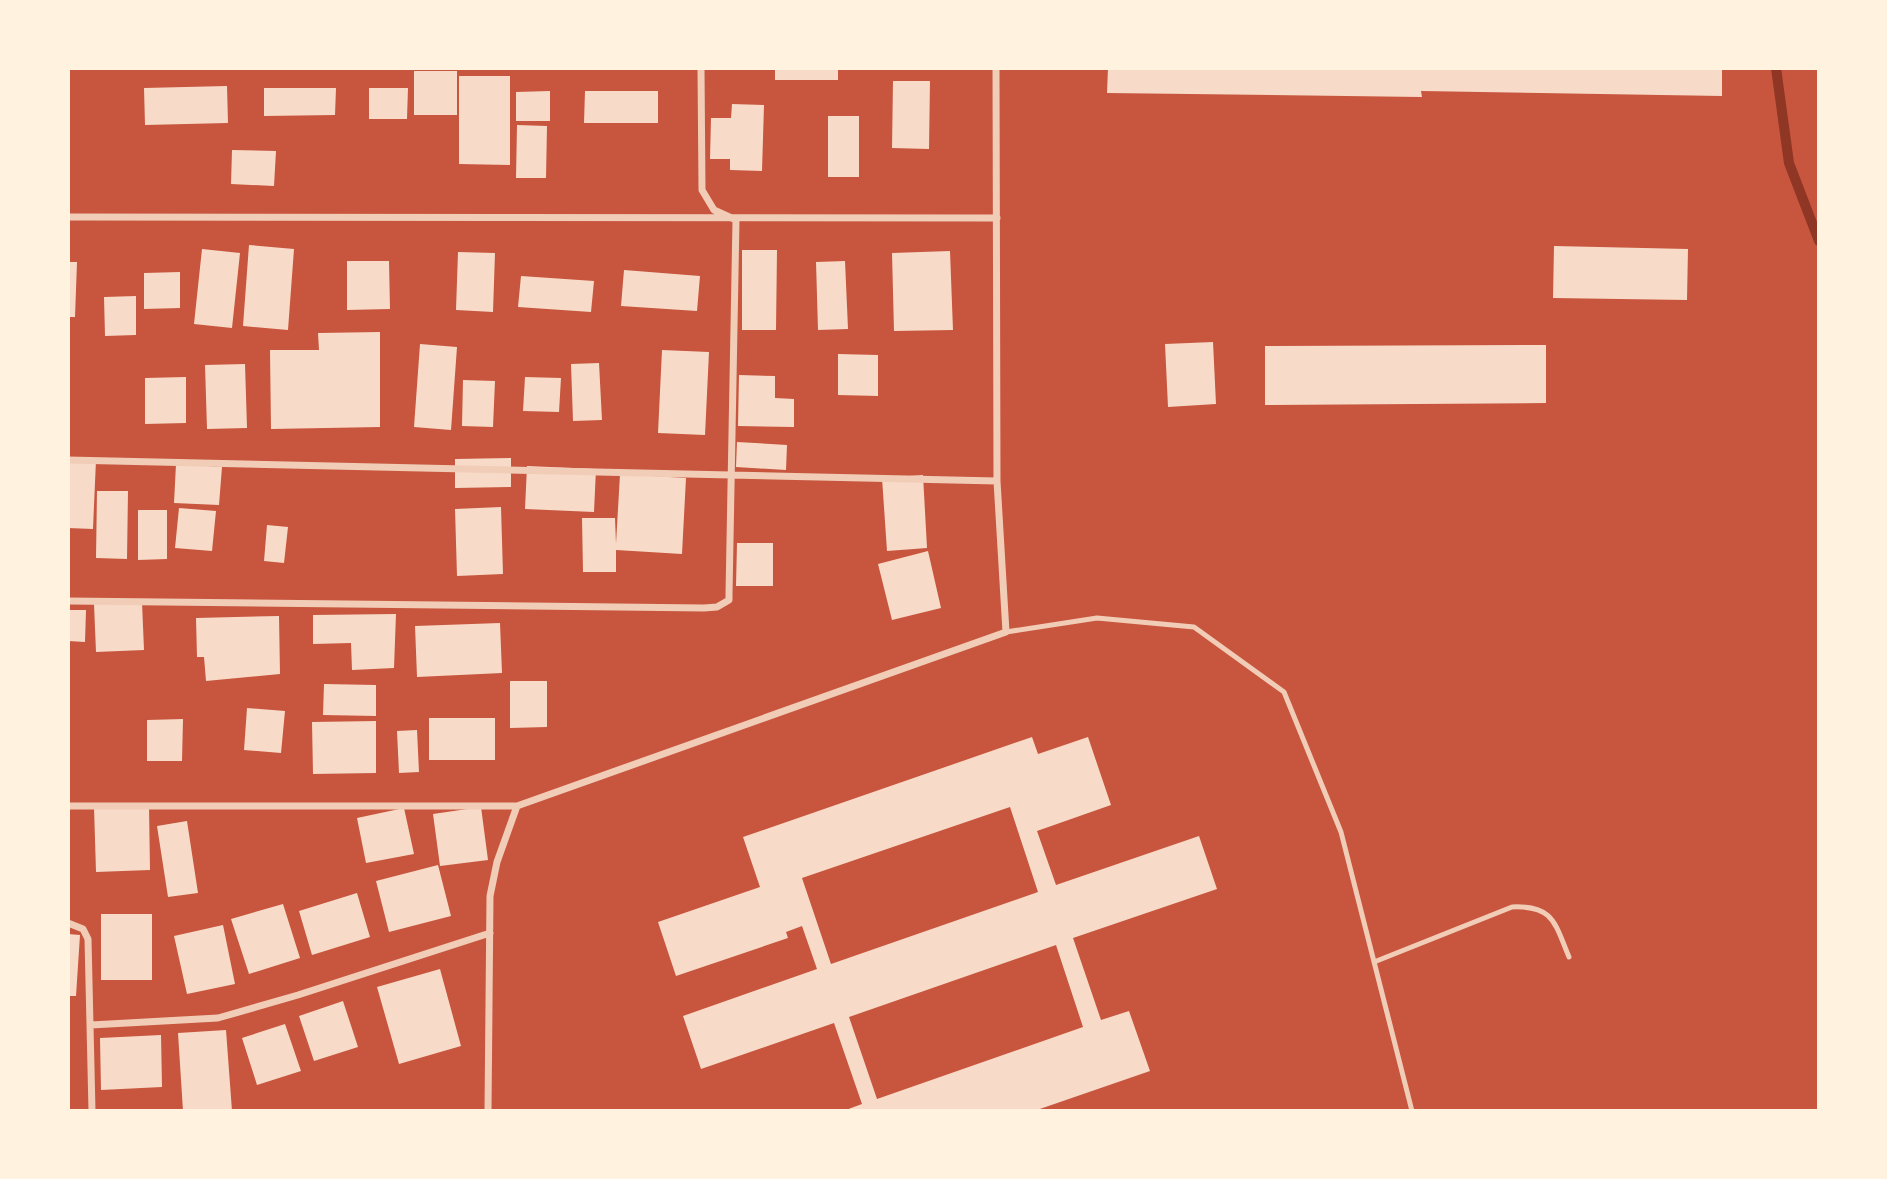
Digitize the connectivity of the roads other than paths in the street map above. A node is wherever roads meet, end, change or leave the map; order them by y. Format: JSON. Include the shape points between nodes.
{"nodes":[{"id":1,"x":701,"y":68,"type":"edge"},
{"id":2,"x":996,"y":68,"type":"edge"},
{"id":3,"x":68,"y":217,"type":"edge"},
{"id":4,"x":997,"y":218,"type":"junction"},
{"id":5,"x":736,"y":220,"type":"junction"},
{"id":6,"x":68,"y":460,"type":"edge"},
{"id":7,"x":730,"y":474,"type":"junction"},
{"id":8,"x":997,"y":481,"type":"junction"},
{"id":9,"x":68,"y":601,"type":"edge"},
{"id":10,"x":1006,"y":632,"type":"junction"},
{"id":11,"x":68,"y":806,"type":"edge"},
{"id":12,"x":517,"y":806,"type":"junction"},
{"id":13,"x":68,"y":923,"type":"edge"},
{"id":14,"x":490,"y":933,"type":"junction"},
{"id":15,"x":1569,"y":957,"type":"dead end"},
{"id":16,"x":1374,"y":962,"type":"junction"},
{"id":17,"x":91,"y":1025,"type":"junction"},
{"id":18,"x":92,"y":1111,"type":"edge"},
{"id":19,"x":488,"y":1111,"type":"edge"},
{"id":20,"x":1412,"y":1111,"type":"edge"}],
"edges":[{"from":1,"to":5,"type":"street","via":[[702,190],[714,210]]},
{"from":2,"to":4,"type":"street"},
{"from":3,"to":5,"type":"street"},
{"from":4,"to":5,"type":"street"},
{"from":4,"to":8,"type":"street"},
{"from":5,"to":7,"type":"street"},
{"from":6,"to":7,"type":"street"},
{"from":7,"to":8,"type":"street"},
{"from":7,"to":9,"type":"street","via":[[729,600],[717,607]]},
{"from":8,"to":10,"type":"street"},
{"from":10,"to":12,"type":"street"},
{"from":10,"to":16,"type":"lane","via":[[1097,618],[1194,627],[1284,692],[1341,832]]},
{"from":11,"to":12,"type":"street"},
{"from":12,"to":14,"type":"street","via":[[497,862],[490,897]]},
{"from":13,"to":17,"type":"street","via":[[83,929],[88,939]]},
{"from":14,"to":17,"type":"street","via":[[218,1018]]},
{"from":14,"to":19,"type":"street"},
{"from":15,"to":16,"type":"lane","via":[[1552,916],[1533,906],[1512,907]]},
{"from":16,"to":20,"type":"lane"},
{"from":17,"to":18,"type":"street"}]}
